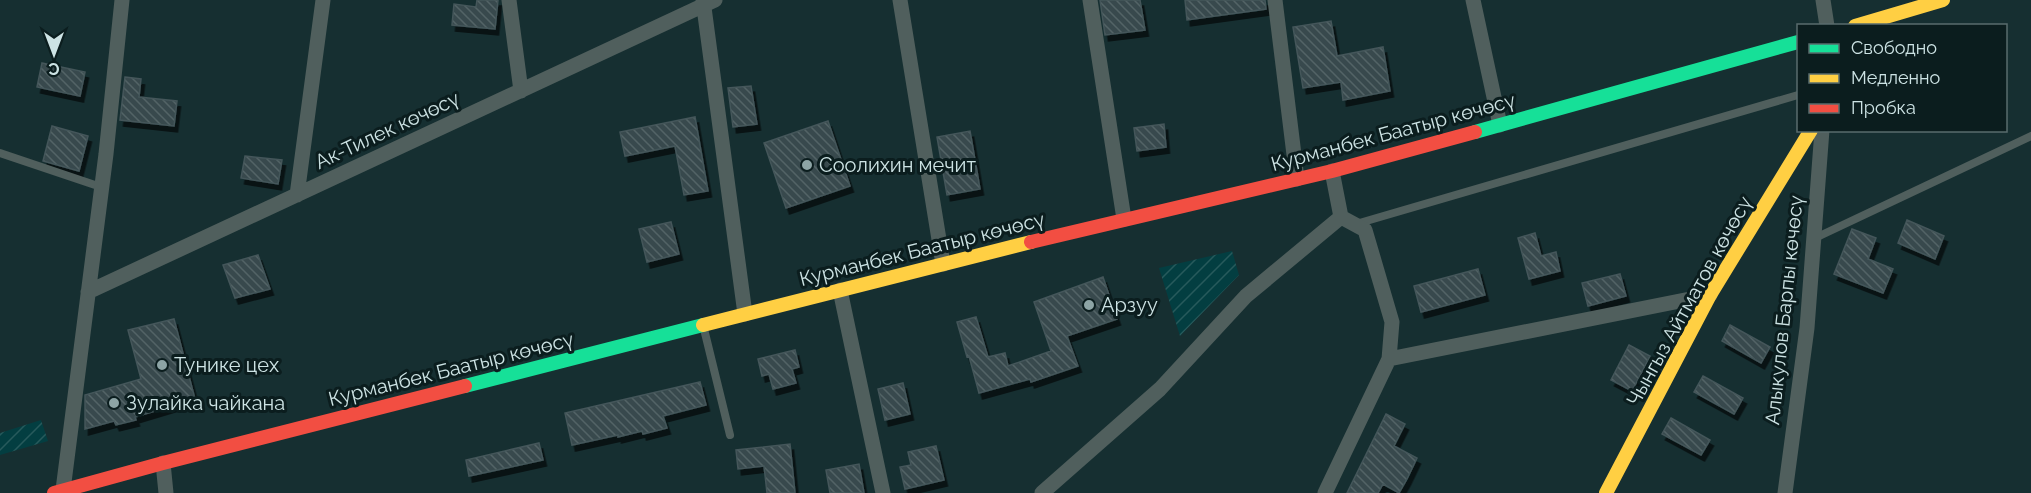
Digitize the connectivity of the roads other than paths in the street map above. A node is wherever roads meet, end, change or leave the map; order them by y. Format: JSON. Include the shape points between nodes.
{"nodes":[{"id":1,"x":122,"y":0,"type":"edge"},
{"id":2,"x":323,"y":0,"type":"edge"},
{"id":3,"x":509,"y":0,"type":"edge"},
{"id":4,"x":900,"y":0,"type":"edge"},
{"id":5,"x":1090,"y":0,"type":"edge"},
{"id":6,"x":1275,"y":0,"type":"edge"},
{"id":7,"x":1473,"y":0,"type":"edge"},
{"id":8,"x":1823,"y":0,"type":"edge"},
{"id":9,"x":1943,"y":0,"type":"edge"},
{"id":10,"x":707,"y":2,"type":"edge"},
{"id":11,"x":1827,"y":24,"type":"edge"},
{"id":12,"x":1863,"y":24,"type":"edge"},
{"id":13,"x":1797,"y":42,"type":"edge"},
{"id":14,"x":521,"y":91,"type":"junction"},
{"id":15,"x":1797,"y":95,"type":"edge"},
{"id":16,"x":1500,"y":125,"type":"junction"},
{"id":17,"x":1810,"y":132,"type":"edge"},
{"id":18,"x":1822,"y":132,"type":"edge"},
{"id":19,"x":2031,"y":136,"type":"edge"},
{"id":20,"x":0,"y":153,"type":"edge"},
{"id":21,"x":1332,"y":171,"type":"junction"},
{"id":22,"x":1297,"y":179,"type":"junction"},
{"id":23,"x":101,"y":187,"type":"junction"},
{"id":24,"x":297,"y":195,"type":"junction"},
{"id":25,"x":1341,"y":217,"type":"junction"},
{"id":26,"x":1124,"y":219,"type":"junction"},
{"id":27,"x":1360,"y":227,"type":"junction"},
{"id":28,"x":1813,"y":240,"type":"junction"},
{"id":29,"x":943,"y":264,"type":"junction"},
{"id":30,"x":840,"y":290,"type":"junction"},
{"id":31,"x":87,"y":292,"type":"junction"},
{"id":32,"x":1710,"y":295,"type":"junction"},
{"id":33,"x":745,"y":314,"type":"junction"},
{"id":34,"x":703,"y":325,"type":"junction"},
{"id":35,"x":1389,"y":359,"type":"junction"},
{"id":36,"x":730,"y":435,"type":"dead end"},
{"id":37,"x":163,"y":463,"type":"junction"},
{"id":38,"x":58,"y":492,"type":"edge"},
{"id":39,"x":166,"y":493,"type":"edge"},
{"id":40,"x":883,"y":493,"type":"edge"},
{"id":41,"x":1042,"y":493,"type":"edge"},
{"id":42,"x":1325,"y":493,"type":"edge"},
{"id":43,"x":1606,"y":493,"type":"edge"},
{"id":44,"x":1785,"y":493,"type":"edge"}],
"edges":[{"from":1,"to":23,"type":"street"},
{"from":2,"to":24,"type":"street"},
{"from":3,"to":14,"type":"street"},
{"from":4,"to":29,"type":"street"},
{"from":5,"to":26,"type":"street"},
{"from":6,"to":22,"type":"street"},
{"from":7,"to":16,"type":"street"},
{"from":8,"to":11,"type":"street"},
{"from":9,"to":12,"type":"main road"},
{"from":10,"to":14,"type":"street","name":"Ак-Тилек көчөсү"},
{"from":10,"to":33,"type":"street"},
{"from":13,"to":16,"type":"main road","name":"Курманбек Баатыр көчөсү"},
{"from":14,"to":24,"type":"street","name":"Ак-Тилек көчөсү"},
{"from":15,"to":27,"type":"lane"},
{"from":16,"to":21,"type":"main road","name":"Курманбек Баатыр көчөсү"},
{"from":17,"to":32,"type":"main road","name":"Чынгыз Айтматов көчөсү"},
{"from":18,"to":28,"type":"street","name":"Алыкулов Барпы көчөсү"},
{"from":19,"to":28,"type":"lane"},
{"from":20,"to":23,"type":"lane"},
{"from":21,"to":22,"type":"main road","name":"Курманбек Баатыр көчөсү"},
{"from":21,"to":25,"type":"street"},
{"from":22,"to":26,"type":"main road","name":"Курманбек Баатыр көчөсү"},
{"from":23,"to":31,"type":"street"},
{"from":24,"to":31,"type":"street","name":"Ак-Тилек көчөсү"},
{"from":25,"to":27,"type":"street"},
{"from":25,"to":41,"type":"street","via":[[1246,296],[1160,388]]},
{"from":26,"to":29,"type":"main road","name":"Курманбек Баатыр көчөсү"},
{"from":27,"to":35,"type":"street","via":[[1392,322]]},
{"from":28,"to":44,"type":"street","name":"Алыкулов Барпы көчөсү"},
{"from":29,"to":30,"type":"main road","name":"Курманбек Баатыр көчөсү"},
{"from":30,"to":33,"type":"main road","name":"Курманбек Баатыр көчөсү"},
{"from":30,"to":40,"type":"street"},
{"from":31,"to":38,"type":"street"},
{"from":32,"to":35,"type":"street"},
{"from":32,"to":43,"type":"main road","name":"Чынгыз Айтматов көчөсү"},
{"from":33,"to":34,"type":"main road","name":"Курманбек Баатыр көчөсү"},
{"from":34,"to":36,"type":"lane"},
{"from":34,"to":37,"type":"main road","name":"Курманбек Баатыр көчөсү"},
{"from":35,"to":42,"type":"street"},
{"from":37,"to":38,"type":"main road","name":"Курманбек Баатыр көчөсү"},
{"from":37,"to":39,"type":"street"}]}
